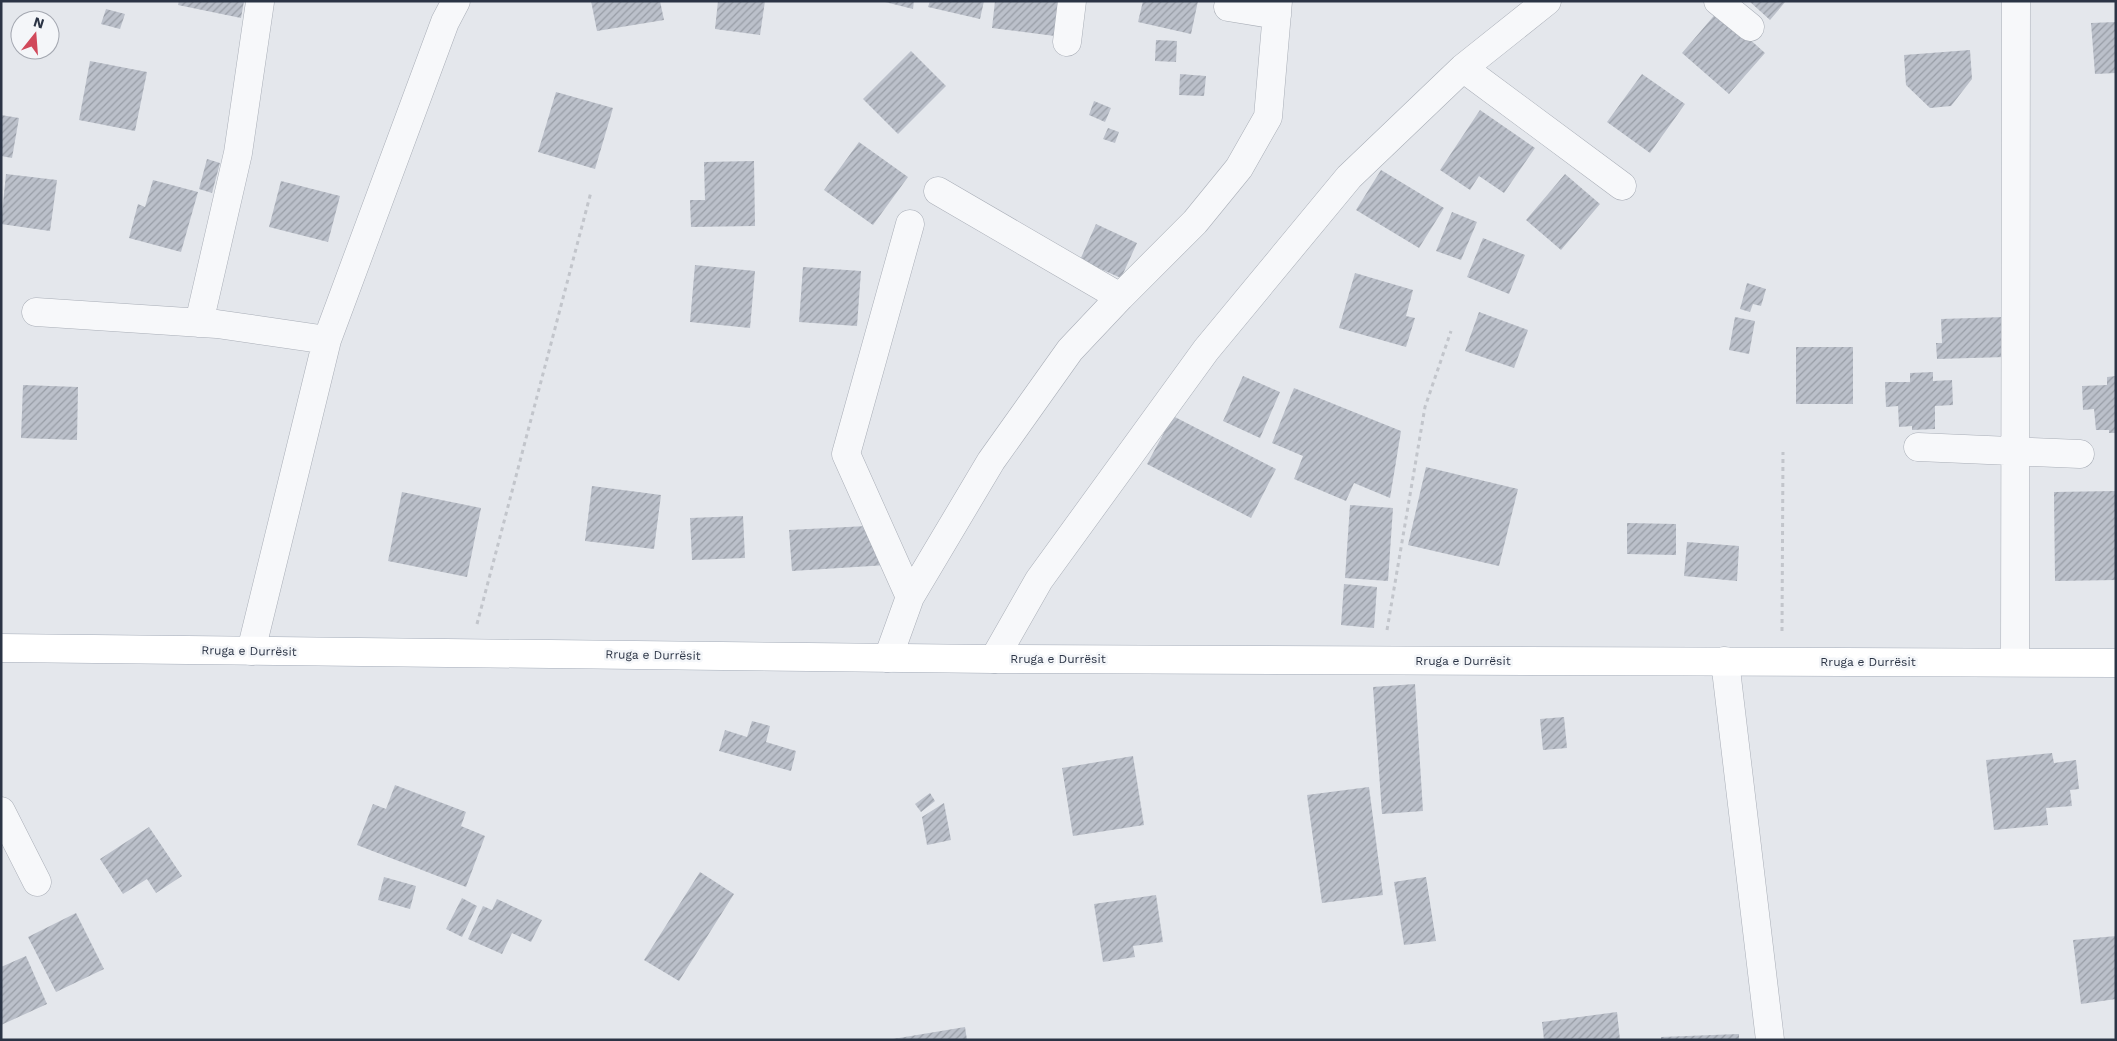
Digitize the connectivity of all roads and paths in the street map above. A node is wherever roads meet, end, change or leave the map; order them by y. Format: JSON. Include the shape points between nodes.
{"nodes":[{"id":1,"x":456,"y":1,"type":"edge"},
{"id":2,"x":1072,"y":1,"type":"edge"},
{"id":3,"x":1547,"y":1,"type":"edge"},
{"id":4,"x":1718,"y":1,"type":"edge"},
{"id":5,"x":2016,"y":1,"type":"edge"},
{"id":6,"x":260,"y":2,"type":"edge"},
{"id":7,"x":1228,"y":7,"type":"dead end"},
{"id":8,"x":1277,"y":8,"type":"edge"},
{"id":9,"x":1750,"y":27,"type":"dead end"},
{"id":10,"x":1067,"y":42,"type":"dead end"},
{"id":11,"x":1463,"y":68,"type":"junction"},
{"id":12,"x":1622,"y":186,"type":"dead end"},
{"id":13,"x":938,"y":191,"type":"dead end"},
{"id":14,"x":591,"y":192,"type":"dead end"},
{"id":15,"x":910,"y":224,"type":"dead end"},
{"id":16,"x":232,"y":247,"type":"dead end"},
{"id":17,"x":1120,"y":297,"type":"junction"},
{"id":18,"x":36,"y":312,"type":"dead end"},
{"id":19,"x":208,"y":323,"type":"junction"},
{"id":20,"x":1451,"y":331,"type":"dead end"},
{"id":21,"x":327,"y":340,"type":"junction"},
{"id":22,"x":1918,"y":447,"type":"dead end"},
{"id":23,"x":1783,"y":452,"type":"dead end"},
{"id":24,"x":2016,"y":452,"type":"junction"},
{"id":25,"x":2080,"y":454,"type":"dead end"},
{"id":26,"x":910,"y":597,"type":"junction"},
{"id":27,"x":1,"y":648,"type":"edge"},
{"id":28,"x":251,"y":651,"type":"junction"},
{"id":29,"x":469,"y":653,"type":"junction"},
{"id":30,"x":888,"y":658,"type":"junction"},
{"id":31,"x":994,"y":659,"type":"junction"},
{"id":32,"x":1382,"y":660,"type":"junction"},
{"id":33,"x":1724,"y":662,"type":"junction"},
{"id":34,"x":1782,"y":662,"type":"junction"},
{"id":35,"x":2015,"y":662,"type":"junction"},
{"id":36,"x":2116,"y":663,"type":"edge"},
{"id":37,"x":1,"y":811,"type":"edge"},
{"id":38,"x":37,"y":882,"type":"dead end"},
{"id":39,"x":1770,"y":1040,"type":"edge"}],
"edges":[{"from":1,"to":21,"type":"street","via":[[445,22]]},
{"from":2,"to":10,"type":"street"},
{"from":3,"to":11,"type":"street"},
{"from":4,"to":9,"type":"street"},
{"from":5,"to":24,"type":"street"},
{"from":6,"to":19,"type":"street"},
{"from":7,"to":8,"type":"street"},
{"from":8,"to":17,"type":"street","via":[[1268,117],[1239,168],[1195,222]]},
{"from":11,"to":12,"type":"street"},
{"from":11,"to":31,"type":"street","via":[[1349,177],[1206,350],[1039,580]]},
{"from":13,"to":17,"type":"street"},
{"from":14,"to":29,"type":"path"},
{"from":15,"to":26,"type":"street","via":[[846,454]]},
{"from":16,"to":19,"type":"street"},
{"from":17,"to":26,"type":"street","via":[[1070,350],[991,461]]},
{"from":18,"to":19,"type":"street"},
{"from":19,"to":21,"type":"street"},
{"from":20,"to":32,"type":"path","via":[[1425,407]]},
{"from":21,"to":28,"type":"street"},
{"from":22,"to":24,"type":"street"},
{"from":23,"to":34,"type":"path"},
{"from":24,"to":25,"type":"street"},
{"from":24,"to":35,"type":"street"},
{"from":26,"to":30,"type":"street"},
{"from":27,"to":28,"type":"main road","name":"Rruga e Durrësit"},
{"from":28,"to":29,"type":"main road","name":"Rruga e Durrësit"},
{"from":29,"to":30,"type":"main road","name":"Rruga e Durrësit"},
{"from":30,"to":31,"type":"main road","name":"Rruga e Durrësit"},
{"from":31,"to":32,"type":"main road","name":"Rruga e Durrësit"},
{"from":32,"to":33,"type":"main road","name":"Rruga e Durrësit"},
{"from":33,"to":34,"type":"main road","name":"Rruga e Durrësit"},
{"from":33,"to":39,"type":"street"},
{"from":34,"to":35,"type":"main road","name":"Rruga e Durrësit"},
{"from":35,"to":36,"type":"main road","name":"Rruga e Durrësit"},
{"from":37,"to":38,"type":"street"}]}
